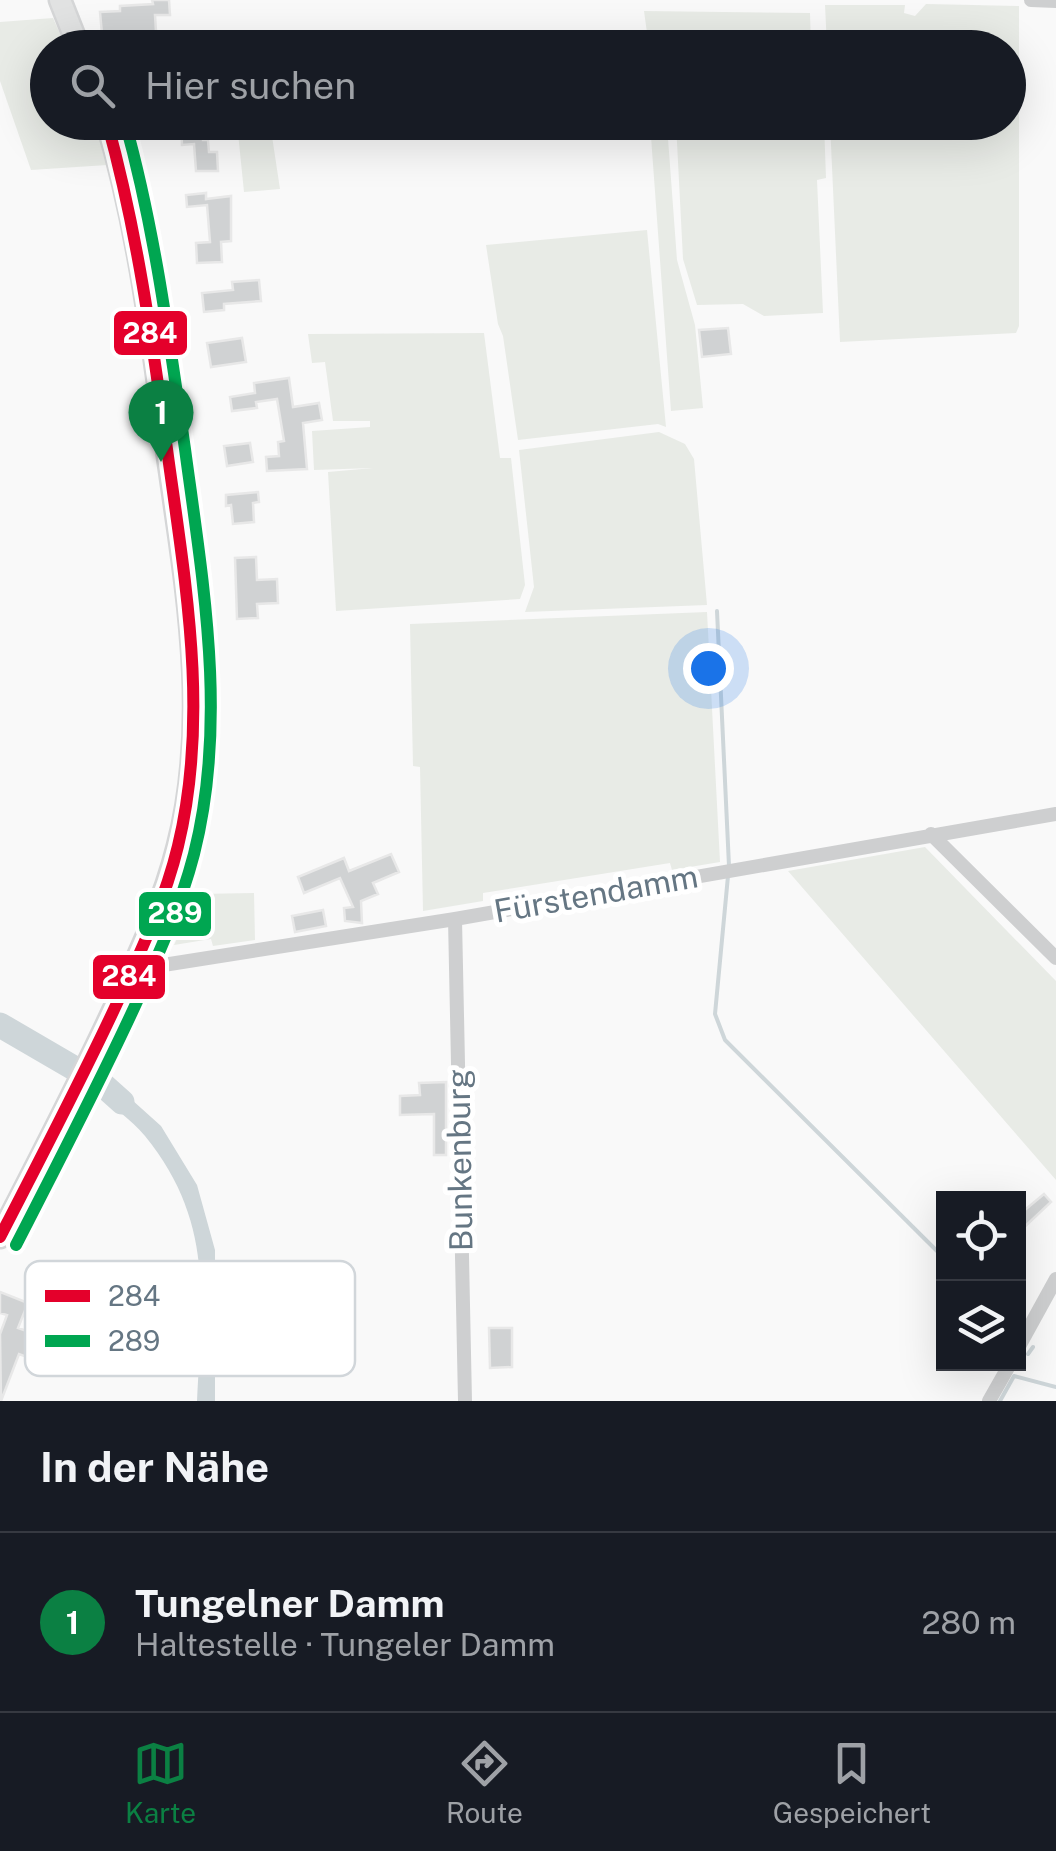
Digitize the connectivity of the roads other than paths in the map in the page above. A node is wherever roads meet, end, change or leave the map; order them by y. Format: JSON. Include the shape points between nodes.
{"nodes":[{"id":1,"x":60,"y":0,"type":"edge"},
{"id":2,"x":1031,"y":0,"type":"edge"},
{"id":3,"x":1056,"y":0,"type":"edge"},
{"id":4,"x":72,"y":30,"type":"edge"},
{"id":5,"x":113,"y":140,"type":"edge"},
{"id":6,"x":1056,"y":814,"type":"edge"},
{"id":7,"x":931,"y":834,"type":"junction"},
{"id":8,"x":455,"y":919,"type":"junction"},
{"id":9,"x":1056,"y":958,"type":"edge"},
{"id":10,"x":136,"y":962,"type":"junction"},
{"id":11,"x":0,"y":1237,"type":"edge"},
{"id":12,"x":1056,"y":1278,"type":"edge"},
{"id":13,"x":1026,"y":1333,"type":"edge"},
{"id":14,"x":1006,"y":1371,"type":"edge"},
{"id":15,"x":464,"y":1401,"type":"edge"},
{"id":16,"x":989,"y":1401,"type":"edge"}],
"edges":[{"from":1,"to":4,"type":"street"},
{"from":2,"to":3,"type":"street"},
{"from":5,"to":10,"type":"street","via":[[144,275],[193,650],[195,755],[186,812]]},
{"from":6,"to":7,"type":"street","name":"Fürstendamm"},
{"from":7,"to":8,"type":"street","name":"Fürstendamm"},
{"from":7,"to":9,"type":"street"},
{"from":8,"to":10,"type":"street","name":"Fürstendamm","via":[[158,966]]},
{"from":8,"to":15,"type":"street","name":"Bunkenburg"},
{"from":10,"to":11,"type":"street"},
{"from":12,"to":13,"type":"street"},
{"from":14,"to":16,"type":"street"}]}
